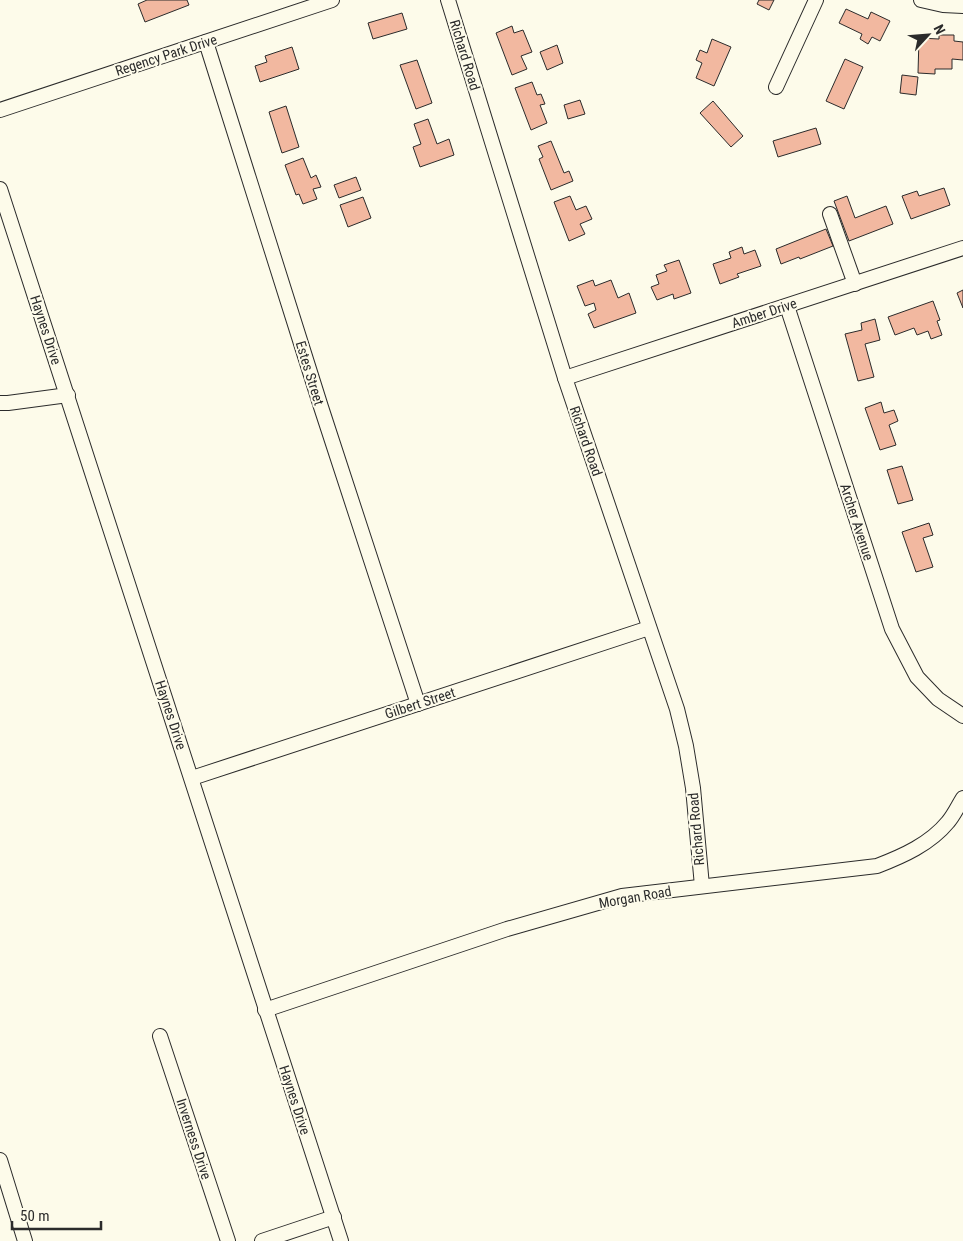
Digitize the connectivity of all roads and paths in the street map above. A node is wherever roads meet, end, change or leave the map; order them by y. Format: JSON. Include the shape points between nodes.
{"nodes":[{"id":1,"x":332,"y":0,"type":"edge"},
{"id":2,"x":448,"y":0,"type":"edge"},
{"id":3,"x":816,"y":0,"type":"edge"},
{"id":4,"x":921,"y":0,"type":"edge"},
{"id":5,"x":963,"y":6,"type":"edge"},
{"id":6,"x":206,"y":42,"type":"junction"},
{"id":7,"x":776,"y":87,"type":"dead end"},
{"id":8,"x":0,"y":110,"type":"edge"},
{"id":9,"x":0,"y":189,"type":"edge"},
{"id":10,"x":830,"y":214,"type":"dead end"},
{"id":11,"x":963,"y":248,"type":"edge"},
{"id":12,"x":855,"y":284,"type":"junction"},
{"id":13,"x":787,"y":306,"type":"junction"},
{"id":14,"x":565,"y":378,"type":"junction"},
{"id":15,"x":68,"y":395,"type":"junction"},
{"id":16,"x":0,"y":403,"type":"edge"},
{"id":17,"x":649,"y":628,"type":"junction"},
{"id":18,"x":418,"y":704,"type":"junction"},
{"id":19,"x":963,"y":716,"type":"edge"},
{"id":20,"x":192,"y":778,"type":"junction"},
{"id":21,"x":963,"y":798,"type":"edge"},
{"id":22,"x":702,"y":886,"type":"junction"},
{"id":23,"x":265,"y":1010,"type":"junction"},
{"id":24,"x":160,"y":1036,"type":"dead end"},
{"id":25,"x":0,"y":1160,"type":"edge"},
{"id":26,"x":334,"y":1217,"type":"junction"},
{"id":27,"x":25,"y":1241,"type":"edge"},
{"id":28,"x":228,"y":1241,"type":"edge"},
{"id":29,"x":262,"y":1241,"type":"edge"},
{"id":30,"x":341,"y":1241,"type":"edge"}],
"edges":[{"from":1,"to":6,"type":"street","name":"Regency Park Drive"},
{"from":2,"to":14,"type":"street","name":"Richard Road"},
{"from":3,"to":7,"type":"street"},
{"from":4,"to":5,"type":"street"},
{"from":6,"to":8,"type":"street","name":"Regency Park Drive"},
{"from":6,"to":18,"type":"street","name":"Estes Street"},
{"from":9,"to":15,"type":"street","name":"Haynes Drive"},
{"from":10,"to":12,"type":"street"},
{"from":11,"to":12,"type":"street","name":"Amber Drive"},
{"from":12,"to":13,"type":"street","name":"Amber Drive"},
{"from":13,"to":14,"type":"street","name":"Amber Drive"},
{"from":13,"to":19,"type":"street","name":"Archer Avenue","via":[[892,629],[916,677],[938,699]]},
{"from":14,"to":17,"type":"street","name":"Richard Road"},
{"from":15,"to":16,"type":"street"},
{"from":15,"to":20,"type":"street","name":"Haynes Drive"},
{"from":17,"to":18,"type":"street","name":"Gilbert Street"},
{"from":17,"to":22,"type":"street","name":"Richard Road","via":[[686,746]]},
{"from":18,"to":20,"type":"street","name":"Gilbert Street"},
{"from":20,"to":23,"type":"street","name":"Haynes Drive"},
{"from":21,"to":22,"type":"street","name":"Morgan Road","via":[[948,822],[927,841],[901,857],[877,866]]},
{"from":22,"to":23,"type":"street","name":"Morgan Road","via":[[622,896],[507,929]]},
{"from":23,"to":26,"type":"street","name":"Haynes Drive"},
{"from":24,"to":28,"type":"street","name":"Inverness Drive"},
{"from":25,"to":27,"type":"street"},
{"from":26,"to":29,"type":"street"},
{"from":26,"to":30,"type":"street","name":"Haynes Drive"}]}
